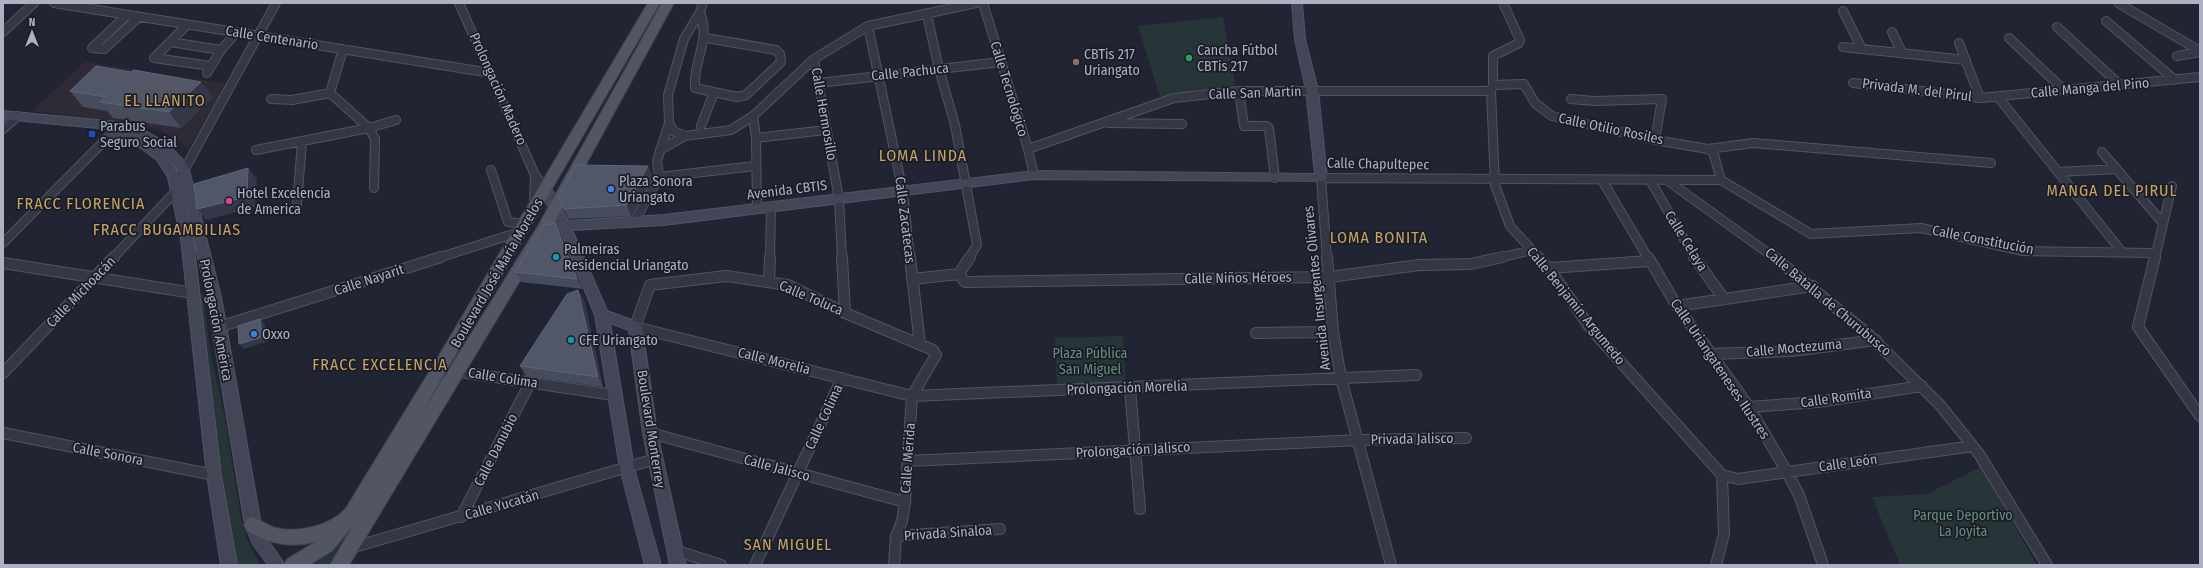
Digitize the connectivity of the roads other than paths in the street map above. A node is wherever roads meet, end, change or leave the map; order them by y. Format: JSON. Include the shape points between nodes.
{"nodes":[{"id":1,"x":34,"y":3,"type":"edge"},
{"id":2,"x":54,"y":3,"type":"edge"},
{"id":3,"x":276,"y":3,"type":"edge"},
{"id":4,"x":458,"y":3,"type":"edge"},
{"id":5,"x":654,"y":3,"type":"edge"},
{"id":6,"x":668,"y":3,"type":"edge"},
{"id":7,"x":703,"y":3,"type":"edge"},
{"id":8,"x":976,"y":3,"type":"edge"},
{"id":9,"x":983,"y":3,"type":"edge"},
{"id":10,"x":1297,"y":3,"type":"edge"},
{"id":11,"x":1502,"y":3,"type":"edge"},
{"id":12,"x":2118,"y":3,"type":"edge"},
{"id":13,"x":1842,"y":11,"type":"dead end"},
{"id":14,"x":700,"y":12,"type":"junction"},
{"id":15,"x":127,"y":15,"type":"junction"},
{"id":16,"x":927,"y":15,"type":"junction"},
{"id":17,"x":139,"y":17,"type":"junction"},
{"id":18,"x":2106,"y":21,"type":"dead end"},
{"id":19,"x":187,"y":25,"type":"junction"},
{"id":20,"x":868,"y":26,"type":"junction"},
{"id":21,"x":2057,"y":27,"type":"dead end"},
{"id":22,"x":3,"y":32,"type":"edge"},
{"id":23,"x":237,"y":32,"type":"junction"},
{"id":24,"x":1892,"y":32,"type":"dead end"},
{"id":25,"x":258,"y":35,"type":"junction"},
{"id":26,"x":706,"y":38,"type":"junction"},
{"id":27,"x":2009,"y":38,"type":"dead end"},
{"id":28,"x":170,"y":42,"type":"junction"},
{"id":29,"x":1959,"y":43,"type":"dead end"},
{"id":30,"x":1843,"y":47,"type":"dead end"},
{"id":31,"x":343,"y":49,"type":"junction"},
{"id":32,"x":1862,"y":49,"type":"junction"},
{"id":33,"x":222,"y":50,"type":"junction"},
{"id":34,"x":2200,"y":52,"type":"edge"},
{"id":35,"x":1902,"y":54,"type":"junction"},
{"id":36,"x":2177,"y":56,"type":"dead end"},
{"id":37,"x":814,"y":59,"type":"junction"},
{"id":38,"x":1966,"y":60,"type":"junction"},
{"id":39,"x":1000,"y":62,"type":"junction"},
{"id":40,"x":938,"y":69,"type":"junction"},
{"id":41,"x":491,"y":73,"type":"junction"},
{"id":42,"x":878,"y":75,"type":"junction"},
{"id":43,"x":2200,"y":77,"type":"edge"},
{"id":44,"x":2175,"y":80,"type":"junction"},
{"id":45,"x":819,"y":83,"type":"junction"},
{"id":46,"x":1853,"y":83,"type":"dead end"},
{"id":47,"x":2120,"y":85,"type":"junction"},
{"id":48,"x":1492,"y":88,"type":"junction"},
{"id":49,"x":1312,"y":90,"type":"junction"},
{"id":50,"x":1239,"y":91,"type":"junction"},
{"id":51,"x":2065,"y":91,"type":"junction"},
{"id":52,"x":714,"y":92,"type":"junction"},
{"id":53,"x":330,"y":93,"type":"junction"},
{"id":54,"x":1998,"y":97,"type":"junction"},
{"id":55,"x":1980,"y":98,"type":"junction"},
{"id":56,"x":271,"y":99,"type":"dead end"},
{"id":57,"x":1571,"y":99,"type":"dead end"},
{"id":58,"x":753,"y":116,"type":"junction"},
{"id":59,"x":396,"y":120,"type":"dead end"},
{"id":60,"x":7,"y":121,"type":"edge"},
{"id":61,"x":669,"y":123,"type":"junction"},
{"id":62,"x":1103,"y":123,"type":"junction"},
{"id":63,"x":1182,"y":124,"type":"dead end"},
{"id":64,"x":701,"y":126,"type":"dead end"},
{"id":65,"x":369,"y":128,"type":"junction"},
{"id":66,"x":115,"y":130,"type":"junction"},
{"id":67,"x":826,"y":130,"type":"junction"},
{"id":68,"x":685,"y":136,"type":"junction"},
{"id":69,"x":756,"y":138,"type":"junction"},
{"id":70,"x":1655,"y":140,"type":"junction"},
{"id":71,"x":302,"y":142,"type":"junction"},
{"id":72,"x":1028,"y":149,"type":"junction"},
{"id":73,"x":1708,"y":149,"type":"junction"},
{"id":74,"x":256,"y":150,"type":"dead end"},
{"id":75,"x":660,"y":150,"type":"junction"},
{"id":76,"x":2102,"y":152,"type":"dead end"},
{"id":77,"x":1991,"y":163,"type":"dead end"},
{"id":78,"x":755,"y":166,"type":"junction"},
{"id":79,"x":184,"y":169,"type":"junction"},
{"id":80,"x":2117,"y":169,"type":"junction"},
{"id":81,"x":491,"y":170,"type":"dead end"},
{"id":82,"x":2058,"y":172,"type":"junction"},
{"id":83,"x":535,"y":175,"type":"junction"},
{"id":84,"x":1034,"y":175,"type":"junction"},
{"id":85,"x":659,"y":177,"type":"junction"},
{"id":86,"x":1275,"y":178,"type":"junction"},
{"id":87,"x":1321,"y":178,"type":"junction"},
{"id":88,"x":1494,"y":180,"type":"junction"},
{"id":89,"x":1602,"y":180,"type":"junction"},
{"id":90,"x":1650,"y":180,"type":"junction"},
{"id":91,"x":1721,"y":180,"type":"junction"},
{"id":92,"x":1668,"y":181,"type":"junction"},
{"id":93,"x":967,"y":185,"type":"junction"},
{"id":94,"x":2172,"y":186,"type":"dead end"},
{"id":95,"x":374,"y":188,"type":"dead end"},
{"id":96,"x":546,"y":189,"type":"junction"},
{"id":97,"x":176,"y":191,"type":"junction"},
{"id":98,"x":903,"y":192,"type":"junction"},
{"id":99,"x":839,"y":199,"type":"junction"},
{"id":100,"x":298,"y":204,"type":"dead end"},
{"id":101,"x":534,"y":207,"type":"junction"},
{"id":102,"x":771,"y":207,"type":"junction"},
{"id":103,"x":554,"y":209,"type":"junction"},
{"id":104,"x":757,"y":209,"type":"junction"},
{"id":105,"x":634,"y":222,"type":"junction"},
{"id":106,"x":2162,"y":222,"type":"junction"},
{"id":107,"x":565,"y":227,"type":"junction"},
{"id":108,"x":521,"y":228,"type":"junction"},
{"id":109,"x":543,"y":230,"type":"junction"},
{"id":110,"x":3,"y":243,"type":"edge"},
{"id":111,"x":1532,"y":250,"type":"junction"},
{"id":112,"x":2122,"y":252,"type":"junction"},
{"id":113,"x":2155,"y":253,"type":"junction"},
{"id":114,"x":1649,"y":261,"type":"junction"},
{"id":115,"x":3,"y":263,"type":"edge"},
{"id":116,"x":1549,"y":268,"type":"junction"},
{"id":117,"x":959,"y":274,"type":"junction"},
{"id":118,"x":1330,"y":277,"type":"junction"},
{"id":119,"x":94,"y":278,"type":"junction"},
{"id":120,"x":912,"y":279,"type":"junction"},
{"id":121,"x":770,"y":281,"type":"junction"},
{"id":122,"x":1813,"y":286,"type":"junction"},
{"id":123,"x":193,"y":293,"type":"junction"},
{"id":124,"x":214,"y":297,"type":"junction"},
{"id":125,"x":1724,"y":299,"type":"junction"},
{"id":126,"x":1677,"y":306,"type":"junction"},
{"id":127,"x":845,"y":313,"type":"junction"},
{"id":128,"x":602,"y":315,"type":"junction"},
{"id":129,"x":621,"y":322,"type":"junction"},
{"id":130,"x":219,"y":327,"type":"junction"},
{"id":131,"x":636,"y":327,"type":"junction"},
{"id":132,"x":1333,"y":332,"type":"junction"},
{"id":133,"x":604,"y":333,"type":"junction"},
{"id":134,"x":1256,"y":333,"type":"dead end"},
{"id":135,"x":1876,"y":340,"type":"junction"},
{"id":136,"x":920,"y":345,"type":"junction"},
{"id":137,"x":1711,"y":354,"type":"junction"},
{"id":138,"x":936,"y":355,"type":"joint"},
{"id":139,"x":440,"y":369,"type":"junction"},
{"id":140,"x":457,"y":371,"type":"junction"},
{"id":141,"x":3,"y":373,"type":"edge"},
{"id":142,"x":1416,"y":375,"type":"dead end"},
{"id":143,"x":842,"y":378,"type":"junction"},
{"id":144,"x":1341,"y":378,"type":"junction"},
{"id":145,"x":530,"y":383,"type":"junction"},
{"id":146,"x":1922,"y":386,"type":"junction"},
{"id":147,"x":1130,"y":388,"type":"junction"},
{"id":148,"x":613,"y":395,"type":"junction"},
{"id":149,"x":912,"y":396,"type":"junction"},
{"id":150,"x":1749,"y":407,"type":"junction"},
{"id":151,"x":2200,"y":416,"type":"edge"},
{"id":152,"x":3,"y":433,"type":"edge"},
{"id":153,"x":650,"y":434,"type":"junction"},
{"id":154,"x":1466,"y":438,"type":"dead end"},
{"id":155,"x":1359,"y":440,"type":"junction"},
{"id":156,"x":1973,"y":446,"type":"junction"},
{"id":157,"x":1135,"y":450,"type":"junction"},
{"id":158,"x":655,"y":459,"type":"junction"},
{"id":159,"x":908,"y":461,"type":"junction"},
{"id":160,"x":627,"y":468,"type":"junction"},
{"id":161,"x":1787,"y":472,"type":"junction"},
{"id":162,"x":798,"y":474,"type":"junction"},
{"id":163,"x":214,"y":475,"type":"junction"},
{"id":164,"x":1722,"y":476,"type":"junction"},
{"id":165,"x":905,"y":502,"type":"junction"},
{"id":166,"x":1140,"y":509,"type":"dead end"},
{"id":167,"x":352,"y":514,"type":"junction"},
{"id":168,"x":461,"y":517,"type":"junction"},
{"id":169,"x":253,"y":525,"type":"junction"},
{"id":170,"x":1000,"y":530,"type":"dead end"},
{"id":171,"x":896,"y":536,"type":"junction"},
{"id":172,"x":348,"y":548,"type":"junction"},
{"id":173,"x":674,"y":550,"type":"junction"},
{"id":174,"x":229,"y":565,"type":"edge"},
{"id":175,"x":276,"y":565,"type":"edge"},
{"id":176,"x":293,"y":565,"type":"edge"},
{"id":177,"x":339,"y":565,"type":"edge"},
{"id":178,"x":653,"y":565,"type":"edge"},
{"id":179,"x":678,"y":565,"type":"edge"},
{"id":180,"x":721,"y":565,"type":"edge"},
{"id":181,"x":754,"y":565,"type":"edge"},
{"id":182,"x":894,"y":565,"type":"edge"},
{"id":183,"x":1391,"y":565,"type":"edge"},
{"id":184,"x":1716,"y":565,"type":"edge"},
{"id":185,"x":1823,"y":565,"type":"edge"},
{"id":186,"x":2047,"y":565,"type":"edge"}],
"edges":[{"from":1,"to":22,"type":"street"},
{"from":2,"to":15,"type":"street","name":"Calle Centenario"},
{"from":3,"to":25,"type":"street","name":"Calle Michoacán"},
{"from":4,"to":41,"type":"street","name":"Prolongación Madero"},
{"from":5,"to":96,"type":"main road","name":"Boulevard José María Morelos"},
{"from":6,"to":103,"type":"main road","name":"Boulevard José María Morelos"},
{"from":7,"to":14,"type":"street"},
{"from":8,"to":16,"type":"street"},
{"from":9,"to":39,"type":"street","name":"Calle Tecnológico"},
{"from":10,"to":49,"type":"street","name":"Avenida Insurgentes Olivares","via":[[1300,39]]},
{"from":11,"to":48,"type":"street","name":"Calle Benjamín Argumedo","via":[[1520,40],[1519,43],[1493,56]]},
{"from":12,"to":34,"type":"street"},
{"from":13,"to":32,"type":"street"},
{"from":14,"to":26,"type":"street","via":[[704,20]]},
{"from":14,"to":61,"type":"street","via":[[684,39],[668,95]]},
{"from":15,"to":17,"type":"street","name":"Calle Centenario"},
{"from":15,"to":17,"type":"street","via":[[92,48],[104,49]]},
{"from":16,"to":20,"type":"street"},
{"from":16,"to":40,"type":"street"},
{"from":17,"to":19,"type":"street","name":"Calle Centenario"},
{"from":18,"to":44,"type":"street"},
{"from":19,"to":23,"type":"street","name":"Calle Centenario"},
{"from":19,"to":28,"type":"street"},
{"from":20,"to":37,"type":"street"},
{"from":20,"to":42,"type":"street","name":"Calle Zacatecas"},
{"from":21,"to":47,"type":"street"},
{"from":23,"to":25,"type":"street","name":"Calle Centenario"},
{"from":23,"to":33,"type":"street"},
{"from":24,"to":35,"type":"street"},
{"from":25,"to":31,"type":"street","name":"Calle Centenario"},
{"from":25,"to":79,"type":"street","name":"Calle Michoacán"},
{"from":26,"to":52,"type":"street","via":[[693,80],[694,88]]},
{"from":26,"to":52,"type":"street","via":[[776,50],[780,54],[781,62],[746,95],[737,97]]},
{"from":27,"to":51,"type":"street"},
{"from":28,"to":33,"type":"street"},
{"from":28,"to":33,"type":"street","via":[[154,58],[209,69]]},
{"from":29,"to":38,"type":"street"},
{"from":30,"to":32,"type":"street"},
{"from":31,"to":41,"type":"street","name":"Calle Centenario"},
{"from":31,"to":53,"type":"street"},
{"from":32,"to":35,"type":"street"},
{"from":34,"to":36,"type":"street"},
{"from":35,"to":38,"type":"street"},
{"from":37,"to":45,"type":"street","name":"Calle Hermosillo"},
{"from":37,"to":58,"type":"street"},
{"from":38,"to":55,"type":"street"},
{"from":39,"to":40,"type":"street","name":"Calle Pachuca"},
{"from":39,"to":72,"type":"street","name":"Calle Tecnológico"},
{"from":40,"to":42,"type":"street","name":"Calle Pachuca"},
{"from":40,"to":93,"type":"street","via":[[955,125]]},
{"from":41,"to":83,"type":"street","name":"Prolongación Madero"},
{"from":42,"to":45,"type":"street","name":"Calle Pachuca"},
{"from":42,"to":98,"type":"street","name":"Calle Zacatecas"},
{"from":43,"to":44,"type":"street","name":"Calle Manga del Pino"},
{"from":44,"to":47,"type":"street","name":"Calle Manga del Pino"},
{"from":45,"to":67,"type":"street","name":"Calle Hermosillo"},
{"from":46,"to":55,"type":"street","name":"Privada M. del Pirul"},
{"from":47,"to":51,"type":"street","name":"Calle Manga del Pino"},
{"from":48,"to":49,"type":"street","name":"Calle San Martín"},
{"from":48,"to":70,"type":"street","name":"Calle Otilio Rosiles","via":[[1524,84],[1533,102],[1552,116]]},
{"from":48,"to":88,"type":"street","name":"Calle Benjamín Argumedo"},
{"from":49,"to":50,"type":"street","name":"Calle San Martín"},
{"from":49,"to":87,"type":"street","name":"Avenida Insurgentes Olivares"},
{"from":50,"to":62,"type":"street","name":"Calle San Martín","via":[[1174,98]]},
{"from":50,"to":86,"type":"street","via":[[1244,126],[1269,128]]},
{"from":51,"to":54,"type":"street","name":"Calle Manga del Pino"},
{"from":52,"to":64,"type":"street"},
{"from":53,"to":56,"type":"street","via":[[292,100]]},
{"from":53,"to":65,"type":"street"},
{"from":54,"to":55,"type":"street","name":"Calle Manga del Pino"},
{"from":54,"to":82,"type":"street"},
{"from":57,"to":70,"type":"street","via":[[1662,99]]},
{"from":58,"to":68,"type":"street","via":[[731,130]]},
{"from":58,"to":69,"type":"street"},
{"from":59,"to":65,"type":"street"},
{"from":60,"to":66,"type":"street","name":"Prolongación América"},
{"from":61,"to":68,"type":"street","via":[[673,131]]},
{"from":61,"to":75,"type":"street"},
{"from":62,"to":63,"type":"street"},
{"from":62,"to":72,"type":"street","name":"Calle San Martín"},
{"from":65,"to":71,"type":"street"},
{"from":65,"to":95,"type":"street","via":[[375,139]]},
{"from":66,"to":79,"type":"street","name":"Prolongación América","via":[[133,129],[154,139],[171,152]]},
{"from":66,"to":97,"type":"street","name":"Prolongación América","via":[[145,145],[161,157],[174,176]]},
{"from":66,"to":110,"type":"street"},
{"from":67,"to":69,"type":"street"},
{"from":67,"to":99,"type":"street","name":"Calle Hermosillo"},
{"from":68,"to":75,"type":"street"},
{"from":69,"to":78,"type":"street"},
{"from":70,"to":73,"type":"street","name":"Calle Otilio Rosiles"},
{"from":71,"to":74,"type":"street"},
{"from":71,"to":100,"type":"street"},
{"from":72,"to":84,"type":"street","name":"Calle Tecnológico"},
{"from":73,"to":77,"type":"street","name":"Calle Otilio Rosiles","via":[[1753,143]]},
{"from":73,"to":91,"type":"street","via":[[1713,152]]},
{"from":75,"to":85,"type":"street","via":[[657,161]]},
{"from":76,"to":80,"type":"street"},
{"from":78,"to":85,"type":"street"},
{"from":78,"to":104,"type":"street"},
{"from":79,"to":97,"type":"street","name":"Calle Michoacán"},
{"from":79,"to":124,"type":"street","name":"Prolongación América"},
{"from":80,"to":82,"type":"street"},
{"from":80,"to":106,"type":"street"},
{"from":81,"to":108,"type":"street","via":[[508,222]]},
{"from":82,"to":112,"type":"street"},
{"from":83,"to":96,"type":"street","name":"Prolongación Madero"},
{"from":83,"to":101,"type":"street","name":"Prolongación Madero"},
{"from":84,"to":86,"type":"street","name":"Calle Chapultepec"},
{"from":84,"to":93,"type":"street","name":"Avenida CBTIS"},
{"from":85,"to":105,"type":"street"},
{"from":86,"to":87,"type":"street","name":"Calle Chapultepec"},
{"from":87,"to":88,"type":"street","name":"Calle Chapultepec"},
{"from":87,"to":118,"type":"street","name":"Avenida Insurgentes Olivares"},
{"from":88,"to":89,"type":"street","name":"Calle Chapultepec"},
{"from":88,"to":111,"type":"street","name":"Calle Benjamín Argumedo","via":[[1510,226]]},
{"from":89,"to":90,"type":"street","name":"Calle Chapultepec"},
{"from":89,"to":114,"type":"street","name":"Calle Uriangateneses Ilustres"},
{"from":90,"to":92,"type":"street","name":"Calle Chapultepec"},
{"from":90,"to":125,"type":"street","name":"Calle Celaya","via":[[1685,243]]},
{"from":91,"to":92,"type":"street","name":"Calle Chapultepec"},
{"from":91,"to":112,"type":"street","name":"Calle Constitución","via":[[1811,234],[1921,228],[2024,251]]},
{"from":92,"to":122,"type":"street","name":"Calle Batalla de Churubusco"},
{"from":93,"to":98,"type":"street","name":"Avenida CBTIS"},
{"from":93,"to":117,"type":"street","via":[[977,245]]},
{"from":94,"to":106,"type":"street"},
{"from":96,"to":101,"type":"main road","name":"Boulevard José María Morelos"},
{"from":96,"to":103,"type":"street","name":"Boulevard Monterrey"},
{"from":97,"to":119,"type":"street","name":"Calle Michoacán"},
{"from":97,"to":123,"type":"street","name":"Prolongación América","via":[[187,239]]},
{"from":98,"to":99,"type":"street","name":"Avenida CBTIS"},
{"from":98,"to":120,"type":"street","name":"Calle Zacatecas"},
{"from":99,"to":102,"type":"street","name":"Avenida CBTIS"},
{"from":99,"to":127,"type":"street","name":"Calle Hermosillo"},
{"from":101,"to":103,"type":"main road","via":[[545,206]]},
{"from":101,"to":108,"type":"main road","name":"Boulevard José María Morelos"},
{"from":102,"to":104,"type":"street","name":"Avenida CBTIS"},
{"from":102,"to":121,"type":"street"},
{"from":103,"to":107,"type":"street","name":"Boulevard Monterrey"},
{"from":103,"to":109,"type":"main road","name":"Boulevard José María Morelos"},
{"from":104,"to":105,"type":"street","name":"Avenida CBTIS"},
{"from":105,"to":107,"type":"street","name":"Avenida CBTIS"},
{"from":106,"to":113,"type":"street"},
{"from":107,"to":109,"type":"street","name":"Avenida CBTIS"},
{"from":107,"to":128,"type":"street","name":"Boulevard Monterrey"},
{"from":108,"to":109,"type":"main road","via":[[524,235],[533,235]]},
{"from":108,"to":130,"type":"street","name":"Calle Nayarit"},
{"from":108,"to":139,"type":"main road","name":"Boulevard José María Morelos"},
{"from":109,"to":140,"type":"main road","name":"Boulevard José María Morelos"},
{"from":111,"to":116,"type":"street","name":"Calle Benjamín Argumedo"},
{"from":111,"to":118,"type":"street","name":"Calle Niños Héroes","via":[[1470,264],[1419,265]]},
{"from":112,"to":113,"type":"street","name":"Calle Constitución"},
{"from":113,"to":151,"type":"street","via":[[2138,327]]},
{"from":114,"to":116,"type":"street"},
{"from":114,"to":126,"type":"street","name":"Calle Uriangateneses Ilustres"},
{"from":115,"to":119,"type":"street"},
{"from":116,"to":164,"type":"street","name":"Calle Benjamín Argumedo","via":[[1591,329]]},
{"from":117,"to":118,"type":"street","name":"Calle Niños Héroes","via":[[965,282]]},
{"from":117,"to":120,"type":"street"},
{"from":118,"to":132,"type":"street","name":"Avenida Insurgentes Olivares"},
{"from":119,"to":123,"type":"street"},
{"from":119,"to":141,"type":"street","name":"Calle Michoacán"},
{"from":120,"to":136,"type":"street","name":"Calle Zacatecas"},
{"from":121,"to":127,"type":"street","name":"Calle Toluca","via":[[788,285]]},
{"from":121,"to":131,"type":"street","name":"Calle Toluca","via":[[726,276],[650,285]]},
{"from":122,"to":125,"type":"street"},
{"from":122,"to":135,"type":"street","name":"Calle Batalla de Churubusco"},
{"from":123,"to":124,"type":"street"},
{"from":123,"to":163,"type":"street","name":"Prolongación América"},
{"from":124,"to":130,"type":"street","name":"Prolongación América"},
{"from":125,"to":126,"type":"street"},
{"from":126,"to":137,"type":"street","name":"Calle Uriangateneses Ilustres"},
{"from":127,"to":136,"type":"street","name":"Calle Toluca"},
{"from":128,"to":129,"type":"street"},
{"from":128,"to":133,"type":"street","name":"Boulevard Monterrey"},
{"from":129,"to":131,"type":"street"},
{"from":129,"to":133,"type":"street","via":[[614,323]]},
{"from":130,"to":169,"type":"street","name":"Prolongación América"},
{"from":131,"to":143,"type":"street","name":"Calle Morelia"},
{"from":131,"to":153,"type":"street","name":"Boulevard Monterrey"},
{"from":132,"to":134,"type":"street"},
{"from":132,"to":144,"type":"street","name":"Avenida Insurgentes Olivares"},
{"from":133,"to":148,"type":"street","name":"Boulevard Monterrey"},
{"from":135,"to":137,"type":"street","name":"Calle Moctezuma","via":[[1792,352]]},
{"from":135,"to":146,"type":"street","name":"Calle Batalla de Churubusco"},
{"from":136,"to":138,"type":"street","name":"Calle Toluca","via":[[933,350]]},
{"from":137,"to":150,"type":"street","name":"Calle Uriangateneses Ilustres"},
{"from":138,"to":149,"type":"street","name":"Calle Mérida"},
{"from":139,"to":140,"type":"street","name":"Calle Colima"},
{"from":139,"to":167,"type":"main road","name":"Boulevard José María Morelos"},
{"from":140,"to":145,"type":"street","name":"Calle Colima"},
{"from":140,"to":172,"type":"main road","name":"Boulevard José María Morelos"},
{"from":142,"to":144,"type":"street","name":"Prolongación Morelia"},
{"from":143,"to":149,"type":"street","name":"Calle Morelia"},
{"from":143,"to":162,"type":"street","name":"Calle Colima"},
{"from":144,"to":147,"type":"street","name":"Prolongación Morelia"},
{"from":144,"to":155,"type":"street","name":"Avenida Insurgentes Olivares"},
{"from":145,"to":148,"type":"street","name":"Calle Colima"},
{"from":145,"to":168,"type":"street","name":"Calle Danubio"},
{"from":146,"to":150,"type":"street","name":"Calle Romita","via":[[1817,402]]},
{"from":146,"to":156,"type":"street","name":"Calle Batalla de Churubusco"},
{"from":147,"to":149,"type":"street","name":"Prolongación Morelia"},
{"from":147,"to":157,"type":"street"},
{"from":148,"to":160,"type":"street","name":"Boulevard Monterrey"},
{"from":149,"to":159,"type":"street","name":"Calle Mérida"},
{"from":150,"to":161,"type":"street","name":"Calle Uriangateneses Ilustres"},
{"from":152,"to":163,"type":"street","name":"Calle Sonora"},
{"from":153,"to":158,"type":"street","name":"Boulevard Monterrey"},
{"from":153,"to":162,"type":"street","name":"Calle Jalisco"},
{"from":154,"to":155,"type":"street","name":"Privada Jalisco"},
{"from":155,"to":157,"type":"street","name":"Prolongación Jalisco"},
{"from":155,"to":183,"type":"street","name":"Avenida Insurgentes Olivares"},
{"from":156,"to":161,"type":"street","name":"Calle León"},
{"from":156,"to":186,"type":"street","name":"Calle Batalla de Churubusco"},
{"from":157,"to":159,"type":"street","name":"Prolongación Jalisco"},
{"from":157,"to":166,"type":"street"},
{"from":158,"to":160,"type":"street","name":"Calle Yucatán"},
{"from":158,"to":173,"type":"street","name":"Boulevard Monterrey"},
{"from":159,"to":165,"type":"street","name":"Calle Mérida"},
{"from":160,"to":168,"type":"street","name":"Calle Yucatán"},
{"from":160,"to":178,"type":"street","name":"Boulevard Monterrey"},
{"from":161,"to":164,"type":"street","name":"Calle León","via":[[1738,478]]},
{"from":161,"to":185,"type":"street","name":"Calle Uriangateneses Ilustres","via":[[1799,495]]},
{"from":162,"to":165,"type":"street","name":"Calle Jalisco"},
{"from":162,"to":181,"type":"street","name":"Calle Colima"},
{"from":163,"to":174,"type":"street","name":"Prolongación América"},
{"from":164,"to":184,"type":"street","via":[[1724,534]]},
{"from":165,"to":171,"type":"street","name":"Calle Mérida"},
{"from":167,"to":169,"type":"main road","via":[[328,528],[299,538],[276,538],[262,533]]},
{"from":167,"to":176,"type":"main road","name":"Boulevard José María Morelos","via":[[326,545]]},
{"from":168,"to":172,"type":"street","name":"Calle Yucatán"},
{"from":169,"to":175,"type":"street","name":"Prolongación América","via":[[258,539]]},
{"from":170,"to":171,"type":"street","name":"Privada Sinaloa"},
{"from":171,"to":182,"type":"street","name":"Calle Mérida"},
{"from":172,"to":177,"type":"main road","name":"Boulevard José María Morelos"},
{"from":173,"to":179,"type":"street","name":"Boulevard Monterrey"},
{"from":173,"to":180,"type":"street"}]}
